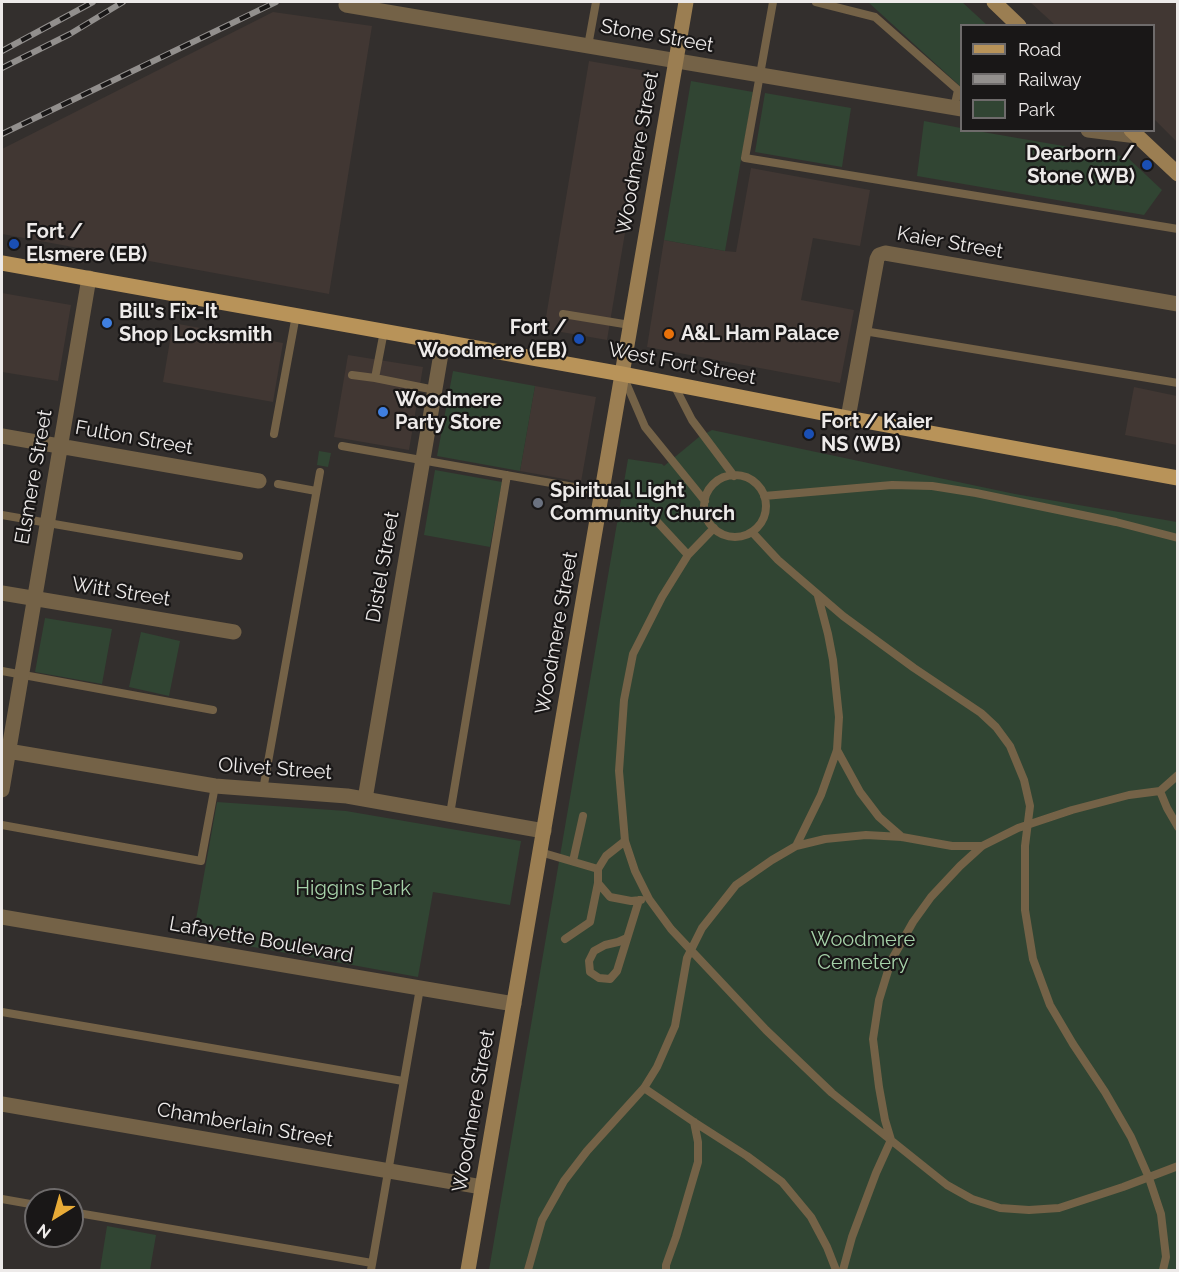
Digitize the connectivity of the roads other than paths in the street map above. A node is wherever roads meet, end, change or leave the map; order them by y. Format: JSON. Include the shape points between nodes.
{"nodes":[{"id":1,"x":596,"y":2,"type":"edge"},
{"id":2,"x":686,"y":2,"type":"edge"},
{"id":3,"x":773,"y":2,"type":"edge"},
{"id":4,"x":816,"y":2,"type":"edge"},
{"id":5,"x":994,"y":2,"type":"edge"},
{"id":6,"x":346,"y":5,"type":"dead end"},
{"id":7,"x":1017,"y":24,"type":"edge"},
{"id":8,"x":588,"y":46,"type":"junction"},
{"id":9,"x":676,"y":61,"type":"junction"},
{"id":10,"x":759,"y":75,"type":"junction"},
{"id":11,"x":958,"y":109,"type":"edge"},
{"id":12,"x":1119,"y":132,"type":"edge"},
{"id":13,"x":1134,"y":133,"type":"edge"},
{"id":14,"x":1178,"y":174,"type":"edge"},
{"id":15,"x":1178,"y":229,"type":"edge"},
{"id":16,"x":2,"y":263,"type":"edge"},
{"id":17,"x":89,"y":278,"type":"junction"},
{"id":18,"x":1178,"y":304,"type":"edge"},
{"id":19,"x":563,"y":314,"type":"dead end"},
{"id":20,"x":296,"y":315,"type":"junction"},
{"id":21,"x":630,"y":326,"type":"junction"},
{"id":22,"x":864,"y":330,"type":"junction"},
{"id":23,"x":384,"y":331,"type":"junction"},
{"id":24,"x":443,"y":342,"type":"junction"},
{"id":25,"x":622,"y":374,"type":"junction"},
{"id":26,"x":352,"y":375,"type":"dead end"},
{"id":27,"x":375,"y":378,"type":"junction"},
{"id":28,"x":1178,"y":383,"type":"edge"},
{"id":29,"x":674,"y":384,"type":"junction"},
{"id":30,"x":435,"y":390,"type":"junction"},
{"id":31,"x":848,"y":418,"type":"junction"},
{"id":32,"x":274,"y":434,"type":"dead end"},
{"id":33,"x":2,"y":436,"type":"edge"},
{"id":34,"x":342,"y":446,"type":"dead end"},
{"id":35,"x":61,"y":447,"type":"junction"},
{"id":36,"x":422,"y":461,"type":"junction"},
{"id":37,"x":320,"y":472,"type":"dead end"},
{"id":38,"x":507,"y":475,"type":"junction"},
{"id":39,"x":734,"y":476,"type":"junction"},
{"id":40,"x":1178,"y":478,"type":"edge"},
{"id":41,"x":259,"y":481,"type":"dead end"},
{"id":42,"x":278,"y":484,"type":"dead end"},
{"id":43,"x":316,"y":491,"type":"junction"},
{"id":44,"x":602,"y":492,"type":"junction"},
{"id":45,"x":764,"y":496,"type":"junction"},
{"id":46,"x":705,"y":501,"type":"junction"},
{"id":47,"x":650,"y":514,"type":"dead end"},
{"id":48,"x":2,"y":515,"type":"edge"},
{"id":49,"x":48,"y":523,"type":"junction"},
{"id":50,"x":714,"y":528,"type":"junction"},
{"id":51,"x":752,"y":532,"type":"junction"},
{"id":52,"x":1178,"y":538,"type":"edge"},
{"id":53,"x":688,"y":555,"type":"junction"},
{"id":54,"x":238,"y":556,"type":"dead end"},
{"id":55,"x":2,"y":593,"type":"edge"},
{"id":56,"x":818,"y":594,"type":"junction"},
{"id":57,"x":34,"y":599,"type":"junction"},
{"id":58,"x":234,"y":632,"type":"dead end"},
{"id":59,"x":2,"y":672,"type":"edge"},
{"id":60,"x":21,"y":675,"type":"junction"},
{"id":61,"x":213,"y":710,"type":"dead end"},
{"id":62,"x":837,"y":750,"type":"junction"},
{"id":63,"x":5,"y":751,"type":"edge"},
{"id":64,"x":1178,"y":775,"type":"edge"},
{"id":65,"x":215,"y":786,"type":"junction"},
{"id":66,"x":2,"y":790,"type":"edge"},
{"id":67,"x":263,"y":790,"type":"junction"},
{"id":68,"x":1160,"y":791,"type":"junction"},
{"id":69,"x":365,"y":799,"type":"junction"},
{"id":70,"x":450,"y":814,"type":"junction"},
{"id":71,"x":583,"y":816,"type":"dead end"},
{"id":72,"x":2,"y":825,"type":"edge"},
{"id":73,"x":1028,"y":825,"type":"junction"},
{"id":74,"x":1178,"y":826,"type":"edge"},
{"id":75,"x":544,"y":831,"type":"junction"},
{"id":76,"x":902,"y":837,"type":"junction"},
{"id":77,"x":625,"y":841,"type":"junction"},
{"id":78,"x":796,"y":846,"type":"junction"},
{"id":79,"x":982,"y":846,"type":"junction"},
{"id":80,"x":540,"y":852,"type":"junction"},
{"id":81,"x":573,"y":861,"type":"junction"},
{"id":82,"x":598,"y":868,"type":"junction"},
{"id":83,"x":598,"y":884,"type":"junction"},
{"id":84,"x":649,"y":899,"type":"junction"},
{"id":85,"x":639,"y":900,"type":"junction"},
{"id":86,"x":2,"y":917,"type":"edge"},
{"id":87,"x":627,"y":938,"type":"junction"},
{"id":88,"x":565,"y":939,"type":"dead end"},
{"id":89,"x":691,"y":950,"type":"junction"},
{"id":90,"x":420,"y":988,"type":"junction"},
{"id":91,"x":514,"y":1004,"type":"junction"},
{"id":92,"x":2,"y":1012,"type":"edge"},
{"id":93,"x":403,"y":1081,"type":"junction"},
{"id":94,"x":644,"y":1088,"type":"junction"},
{"id":95,"x":2,"y":1104,"type":"edge"},
{"id":96,"x":694,"y":1122,"type":"junction"},
{"id":97,"x":891,"y":1140,"type":"junction"},
{"id":98,"x":1178,"y":1166,"type":"edge"},
{"id":99,"x":387,"y":1170,"type":"junction"},
{"id":100,"x":1149,"y":1178,"type":"junction"},
{"id":101,"x":482,"y":1187,"type":"junction"},
{"id":102,"x":2,"y":1199,"type":"edge"},
{"id":103,"x":24,"y":1203,"type":"edge"},
{"id":104,"x":84,"y":1214,"type":"edge"},
{"id":105,"x":371,"y":1267,"type":"edge"},
{"id":106,"x":468,"y":1270,"type":"edge"},
{"id":107,"x":528,"y":1270,"type":"edge"},
{"id":108,"x":666,"y":1270,"type":"edge"},
{"id":109,"x":836,"y":1270,"type":"edge"},
{"id":110,"x":843,"y":1270,"type":"edge"},
{"id":111,"x":1163,"y":1270,"type":"edge"}],
"edges":[{"from":1,"to":8,"type":"lane"},
{"from":2,"to":9,"type":"street","name":"Woodmere Street"},
{"from":3,"to":10,"type":"lane"},
{"from":4,"to":11,"type":"lane","via":[[875,17],[958,90]]},
{"from":5,"to":7,"type":"street"},
{"from":6,"to":8,"type":"street","name":"Stone Street"},
{"from":8,"to":9,"type":"street","name":"Stone Street"},
{"from":9,"to":10,"type":"street","name":"Stone Street"},
{"from":9,"to":21,"type":"street","name":"Woodmere Street"},
{"from":10,"to":11,"type":"street","name":"Stone Street"},
{"from":10,"to":15,"type":"lane","via":[[745,158]]},
{"from":12,"to":13,"type":"street"},
{"from":13,"to":14,"type":"street"},
{"from":16,"to":17,"type":"main road","name":"West Fort Street"},
{"from":17,"to":20,"type":"main road","name":"West Fort Street"},
{"from":17,"to":35,"type":"street","name":"Elsmere Street"},
{"from":18,"to":22,"type":"street","name":"Kaier Street","via":[[885,253],[876,259]]},
{"from":19,"to":21,"type":"lane"},
{"from":20,"to":23,"type":"main road","name":"West Fort Street"},
{"from":20,"to":32,"type":"lane"},
{"from":21,"to":25,"type":"street","name":"Woodmere Street"},
{"from":22,"to":28,"type":"lane"},
{"from":22,"to":31,"type":"street","name":"Kaier Street"},
{"from":23,"to":24,"type":"main road","name":"West Fort Street"},
{"from":23,"to":27,"type":"lane"},
{"from":24,"to":25,"type":"main road","name":"West Fort Street"},
{"from":24,"to":30,"type":"street","name":"Distel Street"},
{"from":25,"to":29,"type":"main road","name":"West Fort Street"},
{"from":25,"to":44,"type":"street","name":"Woodmere Street"},
{"from":25,"to":46,"type":"lane","via":[[645,428]]},
{"from":26,"to":27,"type":"lane"},
{"from":27,"to":30,"type":"lane"},
{"from":29,"to":31,"type":"main road","name":"West Fort Street"},
{"from":29,"to":39,"type":"lane","via":[[692,420]]},
{"from":30,"to":36,"type":"street","name":"Distel Street"},
{"from":31,"to":40,"type":"main road","name":"West Fort Street"},
{"from":33,"to":35,"type":"street","name":"Fulton Street"},
{"from":34,"to":36,"type":"lane"},
{"from":35,"to":41,"type":"street","name":"Fulton Street"},
{"from":35,"to":49,"type":"street","name":"Elsmere Street"},
{"from":36,"to":38,"type":"lane"},
{"from":36,"to":69,"type":"street","name":"Distel Street"},
{"from":37,"to":43,"type":"lane"},
{"from":38,"to":44,"type":"lane"},
{"from":38,"to":70,"type":"lane"},
{"from":39,"to":45,"type":"lane","via":[[756,484]]},
{"from":39,"to":46,"type":"lane","via":[[719,480]]},
{"from":42,"to":43,"type":"lane"},
{"from":43,"to":67,"type":"lane"},
{"from":44,"to":75,"type":"street","name":"Woodmere Street"},
{"from":45,"to":51,"type":"lane","via":[[762,522]]},
{"from":45,"to":52,"type":"lane","via":[[892,485],[932,486]]},
{"from":46,"to":50,"type":"lane","via":[[705,516]]},
{"from":47,"to":53,"type":"lane"},
{"from":48,"to":49,"type":"lane"},
{"from":49,"to":54,"type":"lane"},
{"from":49,"to":57,"type":"street","name":"Elsmere Street"},
{"from":50,"to":51,"type":"lane","via":[[727,536]]},
{"from":50,"to":53,"type":"lane"},
{"from":51,"to":56,"type":"lane"},
{"from":53,"to":77,"type":"lane","via":[[633,654],[624,700],[619,768]]},
{"from":55,"to":57,"type":"street","name":"Witt Street"},
{"from":56,"to":62,"type":"lane","via":[[836,686]]},
{"from":56,"to":73,"type":"lane","via":[[996,727],[1010,746],[1024,780],[1030,806]]},
{"from":57,"to":58,"type":"street","name":"Witt Street"},
{"from":57,"to":60,"type":"street","name":"Elsmere Street"},
{"from":59,"to":60,"type":"lane"},
{"from":60,"to":61,"type":"lane"},
{"from":60,"to":63,"type":"street","name":"Elsmere Street"},
{"from":62,"to":76,"type":"lane","via":[[872,809]]},
{"from":62,"to":78,"type":"lane"},
{"from":63,"to":65,"type":"street","name":"Olivet Street"},
{"from":63,"to":66,"type":"street","name":"Elsmere Street"},
{"from":64,"to":68,"type":"lane"},
{"from":65,"to":67,"type":"street","name":"Olivet Street"},
{"from":65,"to":72,"type":"lane","via":[[201,861]]},
{"from":67,"to":69,"type":"street","name":"Olivet Street"},
{"from":68,"to":73,"type":"lane","via":[[1129,795]]},
{"from":68,"to":74,"type":"lane"},
{"from":69,"to":70,"type":"street","name":"Olivet Street"},
{"from":70,"to":75,"type":"street","name":"Olivet Street"},
{"from":71,"to":81,"type":"lane"},
{"from":73,"to":79,"type":"lane"},
{"from":73,"to":100,"type":"lane","via":[[1025,910],[1034,959],[1050,1005],[1131,1137]]},
{"from":75,"to":80,"type":"street","name":"Woodmere Street"},
{"from":76,"to":78,"type":"lane","via":[[866,835]]},
{"from":76,"to":79,"type":"lane","via":[[952,846]]},
{"from":77,"to":82,"type":"lane"},
{"from":77,"to":84,"type":"lane"},
{"from":78,"to":89,"type":"lane","via":[[736,885],[702,928]]},
{"from":79,"to":97,"type":"lane","via":[[931,897],[891,961],[873,1039]]},
{"from":80,"to":81,"type":"lane"},
{"from":80,"to":91,"type":"street","name":"Woodmere Street"},
{"from":81,"to":82,"type":"lane"},
{"from":82,"to":83,"type":"lane"},
{"from":83,"to":85,"type":"lane","via":[[610,897]]},
{"from":83,"to":88,"type":"lane","via":[[590,922]]},
{"from":84,"to":85,"type":"lane"},
{"from":84,"to":89,"type":"lane"},
{"from":85,"to":87,"type":"lane"},
{"from":86,"to":90,"type":"street","name":"Lafayette Boulevard"},
{"from":87,"to":87,"type":"lane","via":[[594,951],[589,961],[590,972],[599,978],[610,978],[617,971]]},
{"from":89,"to":94,"type":"lane","via":[[675,1026]]},
{"from":89,"to":97,"type":"lane","via":[[799,1062]]},
{"from":90,"to":91,"type":"street","name":"Lafayette Boulevard"},
{"from":90,"to":93,"type":"lane"},
{"from":91,"to":101,"type":"street","name":"Woodmere Street"},
{"from":92,"to":93,"type":"lane"},
{"from":93,"to":99,"type":"lane"},
{"from":94,"to":96,"type":"lane"},
{"from":94,"to":107,"type":"lane","via":[[564,1181],[542,1221]]},
{"from":95,"to":99,"type":"street","name":"Chamberlain Street"},
{"from":96,"to":108,"type":"lane","via":[[698,1162]]},
{"from":96,"to":109,"type":"lane","via":[[782,1182],[811,1217]]},
{"from":97,"to":100,"type":"lane","via":[[947,1185],[1000,1208],[1059,1208]]},
{"from":97,"to":110,"type":"lane"},
{"from":98,"to":100,"type":"lane"},
{"from":99,"to":101,"type":"street","name":"Chamberlain Street"},
{"from":99,"to":105,"type":"lane"},
{"from":100,"to":111,"type":"lane","via":[[1161,1214],[1166,1257]]},
{"from":101,"to":106,"type":"street","name":"Woodmere Street"},
{"from":102,"to":103,"type":"lane"},
{"from":104,"to":105,"type":"lane"}]}
